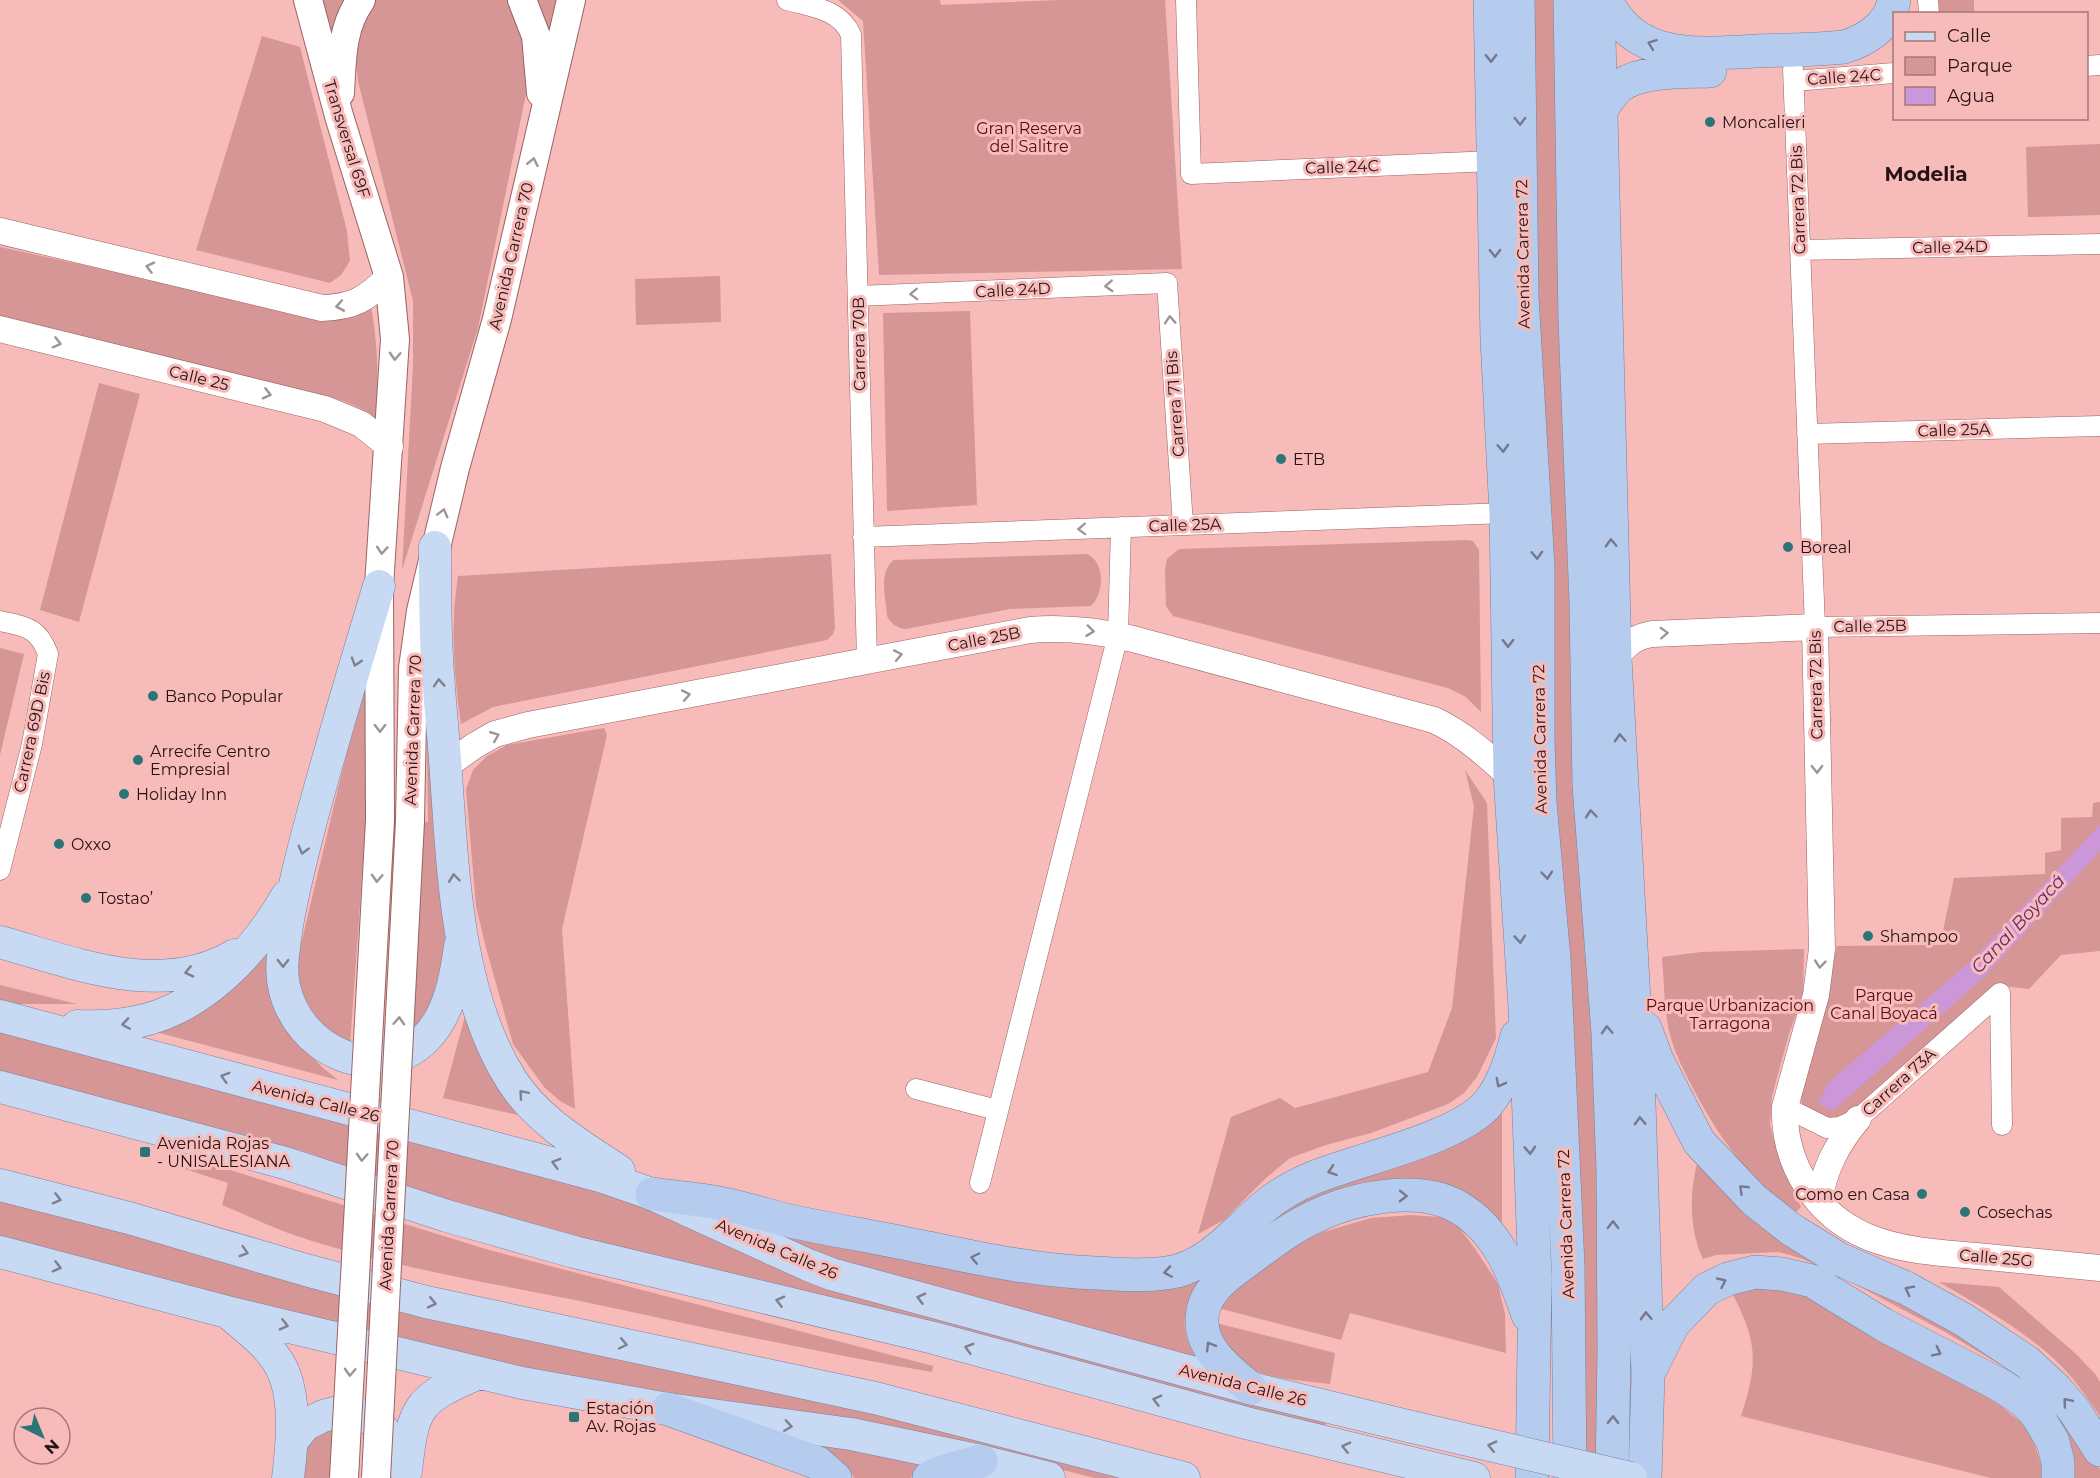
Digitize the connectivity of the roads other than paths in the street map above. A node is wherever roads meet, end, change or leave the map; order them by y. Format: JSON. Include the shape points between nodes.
{"nodes":[{"id":1,"x":308,"y":0,"type":"edge"},
{"id":2,"x":361,"y":0,"type":"edge"},
{"id":3,"x":522,"y":0,"type":"edge"},
{"id":4,"x":571,"y":0,"type":"edge"},
{"id":5,"x":787,"y":0,"type":"edge"},
{"id":6,"x":1185,"y":0,"type":"edge"},
{"id":7,"x":1490,"y":0,"type":"edge"},
{"id":8,"x":1518,"y":0,"type":"edge"},
{"id":9,"x":1570,"y":0,"type":"edge"},
{"id":10,"x":1598,"y":0,"type":"edge"},
{"id":11,"x":1606,"y":0,"type":"edge"},
{"id":12,"x":1894,"y":0,"type":"edge"},
{"id":13,"x":1893,"y":44,"type":"edge"},
{"id":14,"x":1893,"y":73,"type":"edge"},
{"id":15,"x":1793,"y":75,"type":"junction"},
{"id":16,"x":1600,"y":111,"type":"junction"},
{"id":17,"x":339,"y":116,"type":"junction"},
{"id":18,"x":543,"y":116,"type":"junction"},
{"id":19,"x":1493,"y":161,"type":"junction"},
{"id":20,"x":0,"y":231,"type":"edge"},
{"id":21,"x":2100,"y":244,"type":"edge"},
{"id":22,"x":1800,"y":250,"type":"junction"},
{"id":23,"x":388,"y":277,"type":"junction"},
{"id":24,"x":1167,"y":283,"type":"joint"},
{"id":25,"x":858,"y":296,"type":"junction"},
{"id":26,"x":1522,"y":296,"type":"junction"},
{"id":27,"x":0,"y":329,"type":"edge"},
{"id":28,"x":1497,"y":339,"type":"junction"},
{"id":29,"x":2100,"y":426,"type":"edge"},
{"id":30,"x":1808,"y":434,"type":"junction"},
{"id":31,"x":390,"y":447,"type":"junction"},
{"id":32,"x":1506,"y":513,"type":"junction"},
{"id":33,"x":1183,"y":525,"type":"junction"},
{"id":34,"x":1121,"y":527,"type":"junction"},
{"id":35,"x":863,"y":537,"type":"junction"},
{"id":36,"x":435,"y":547,"type":"junction"},
{"id":37,"x":379,"y":586,"type":"junction"},
{"id":38,"x":0,"y":621,"type":"edge"},
{"id":39,"x":2100,"y":623,"type":"edge"},
{"id":40,"x":1815,"y":627,"type":"junction"},
{"id":41,"x":1118,"y":635,"type":"junction"},
{"id":42,"x":1615,"y":659,"type":"junction"},
{"id":43,"x":867,"y":660,"type":"junction"},
{"id":44,"x":446,"y":766,"type":"junction"},
{"id":45,"x":1510,"y":776,"type":"junction"},
{"id":46,"x":1595,"y":858,"type":"junction"},
{"id":47,"x":0,"y":870,"type":"edge"},
{"id":48,"x":293,"y":885,"type":"junction"},
{"id":49,"x":1631,"y":919,"type":"junction"},
{"id":50,"x":461,"y":936,"type":"junction"},
{"id":51,"x":260,"y":937,"type":"junction"},
{"id":52,"x":0,"y":942,"type":"edge"},
{"id":53,"x":1635,"y":997,"type":"junction"},
{"id":54,"x":1525,"y":1008,"type":"junction"},
{"id":55,"x":0,"y":1016,"type":"edge"},
{"id":56,"x":35,"y":1025,"type":"junction"},
{"id":57,"x":1558,"y":1060,"type":"junction"},
{"id":58,"x":0,"y":1087,"type":"edge"},
{"id":59,"x":916,"y":1089,"type":"dead end"},
{"id":60,"x":1785,"y":1107,"type":"junction"},
{"id":61,"x":997,"y":1110,"type":"junction"},
{"id":62,"x":1858,"y":1119,"type":"junction"},
{"id":63,"x":2002,"y":1125,"type":"dead end"},
{"id":64,"x":980,"y":1184,"type":"dead end"},
{"id":65,"x":0,"y":1185,"type":"edge"},
{"id":66,"x":652,"y":1194,"type":"junction"},
{"id":67,"x":1819,"y":1202,"type":"junction"},
{"id":68,"x":1893,"y":1245,"type":"joint"},
{"id":69,"x":0,"y":1252,"type":"edge"},
{"id":70,"x":2100,"y":1268,"type":"edge"},
{"id":71,"x":226,"y":1312,"type":"junction"},
{"id":72,"x":1535,"y":1335,"type":"junction"},
{"id":73,"x":479,"y":1373,"type":"junction"},
{"id":74,"x":1648,"y":1375,"type":"junction"},
{"id":75,"x":1250,"y":1388,"type":"junction"},
{"id":76,"x":668,"y":1409,"type":"junction"},
{"id":77,"x":292,"y":1441,"type":"junction"},
{"id":78,"x":2100,"y":1450,"type":"edge"},
{"id":79,"x":981,"y":1461,"type":"junction"},
{"id":80,"x":406,"y":1474,"type":"edge"},
{"id":81,"x":288,"y":1478,"type":"edge"},
{"id":82,"x":344,"y":1478,"type":"edge"},
{"id":83,"x":376,"y":1478,"type":"edge"},
{"id":84,"x":835,"y":1478,"type":"edge"},
{"id":85,"x":929,"y":1478,"type":"edge"},
{"id":86,"x":1049,"y":1478,"type":"edge"},
{"id":87,"x":1184,"y":1478,"type":"edge"},
{"id":88,"x":1474,"y":1478,"type":"edge"},
{"id":89,"x":1532,"y":1478,"type":"edge"},
{"id":90,"x":1570,"y":1478,"type":"edge"},
{"id":91,"x":1612,"y":1478,"type":"edge"},
{"id":92,"x":1631,"y":1478,"type":"edge"},
{"id":93,"x":1645,"y":1478,"type":"edge"},
{"id":94,"x":2058,"y":1478,"type":"edge"}],
"edges":[{"from":1,"to":17,"type":"main road","name":"Transversal 69F"},
{"from":2,"to":17,"type":"main road","via":[[344,37]]},
{"from":3,"to":18,"type":"main road","via":[[536,36]]},
{"from":4,"to":18,"type":"main road","name":"Avenida Carrera 70"},
{"from":5,"to":25,"type":"street","name":"Carrera 70B","via":[[830,12],[851,35]]},
{"from":6,"to":19,"type":"street","name":"Calle 24C","via":[[1191,174]]},
{"from":7,"to":19,"type":"highway","name":"Avenida Carrera 72","one_way":true},
{"from":8,"to":26,"type":"highway","name":"Avenida Carrera 72","one_way":true},
{"from":46,"to":9,"type":"highway","one_way":true,"via":[[1589,785],[1575,321]]},
{"from":10,"to":16,"type":"highway"},
{"from":12,"to":11,"type":"highway","one_way":true,"via":[[1890,13],[1874,33],[1855,44],[1701,54],[1668,50],[1641,40],[1621,24]]},
{"from":13,"to":15,"type":"highway","via":[[1861,64]]},
{"from":14,"to":15,"type":"street","name":"Calle 24C"},
{"from":15,"to":16,"type":"highway","via":[[1675,72],[1647,76],[1621,85]]},
{"from":15,"to":22,"type":"street","name":"Carrera 72 Bis"},
{"from":42,"to":16,"type":"highway","one_way":true},
{"from":17,"to":23,"type":"main road","name":"Transversal 69F"},
{"from":36,"to":18,"type":"main road","name":"Avenida Carrera 70","one_way":true,"via":[[497,320]]},
{"from":19,"to":28,"type":"highway","name":"Avenida Carrera 72","one_way":true},
{"from":23,"to":20,"type":"street","one_way":true,"via":[[358,301],[343,308],[322,308]]},
{"from":21,"to":22,"type":"street","name":"Calle 24D"},
{"from":22,"to":30,"type":"street","name":"Carrera 72 Bis"},
{"from":23,"to":31,"type":"main road","name":"Avenida Carrera 70","one_way":true,"via":[[395,339]]},
{"from":24,"to":25,"type":"street","name":"Calle 24D","one_way":true},
{"from":33,"to":24,"type":"street","name":"Carrera 71 Bis","one_way":true},
{"from":25,"to":35,"type":"street","name":"Carrera 70B"},
{"from":26,"to":28,"type":"highway"},
{"from":26,"to":57,"type":"highway","name":"Avenida Carrera 72","one_way":true,"via":[[1538,567],[1540,803],[1554,959]]},
{"from":27,"to":31,"type":"street","name":"Calle 25","one_way":true,"via":[[325,409],[361,424]]},
{"from":28,"to":32,"type":"highway","name":"Avenida Carrera 72","one_way":true},
{"from":29,"to":30,"type":"street","name":"Calle 25A"},
{"from":30,"to":40,"type":"street","name":"Carrera 72 Bis"},
{"from":31,"to":37,"type":"main road","name":"Avenida Carrera 70","one_way":true},
{"from":32,"to":33,"type":"street","name":"Calle 25A"},
{"from":32,"to":45,"type":"highway","name":"Avenida Carrera 72","one_way":true},
{"from":33,"to":34,"type":"street","name":"Calle 25A"},
{"from":34,"to":35,"type":"street","name":"Calle 25A","one_way":true},
{"from":34,"to":41,"type":"street"},
{"from":35,"to":43,"type":"street","name":"Carrera 70B"},
{"from":44,"to":36,"type":"main road","one_way":true,"via":[[436,635]]},
{"from":83,"to":36,"type":"main road","name":"Avenida Carrera 70","one_way":true,"bridge":true,"via":[[416,642]]},
{"from":37,"to":48,"type":"main road","one_way":true},
{"from":37,"to":82,"type":"main road","name":"Avenida Carrera 70","one_way":true,"bridge":true,"via":[[380,820]]},
{"from":38,"to":47,"type":"street","name":"Carrera 69D Bis","via":[[27,627],[43,641],[48,654],[32,744]]},
{"from":39,"to":40,"type":"street","name":"Calle 25B"},
{"from":42,"to":40,"type":"street","name":"Calle 25B","one_way":true,"via":[[1638,636]]},
{"from":40,"to":60,"type":"street","name":"Carrera 72 Bis","one_way":true,"via":[[1822,949],[1816,995]]},
{"from":43,"to":41,"type":"street","name":"Calle 25B","one_way":true,"via":[[1030,630],[1063,628]]},
{"from":41,"to":45,"type":"street","name":"Calle 25B","via":[[1434,720],[1472,742]]},
{"from":41,"to":61,"type":"street"},
{"from":49,"to":42,"type":"highway","one_way":true},
{"from":44,"to":43,"type":"street","name":"Calle 25B","one_way":true,"via":[[495,734],[528,725]]},
{"from":50,"to":44,"type":"main road","one_way":true},
{"from":45,"to":54,"type":"highway","name":"Avenida Carrera 72","one_way":true},
{"from":46,"to":49,"type":"highway"},
{"from":91,"to":46,"type":"highway","one_way":true,"via":[[1613,1171]]},
{"from":48,"to":50,"type":"main road","one_way":true,"via":[[283,954],[283,984],[289,1002],[301,1025],[318,1042],[358,1060],[386,1060],[408,1052],[426,1037],[440,1018],[451,991]]},
{"from":48,"to":51,"type":"main road"},
{"from":49,"to":53,"type":"highway"},
{"from":66,"to":50,"type":"main road","one_way":true,"via":[[559,1131],[514,1083],[495,1051]]},
{"from":51,"to":52,"type":"main road","one_way":true,"via":[[212,966],[162,977],[114,972]]},
{"from":51,"to":56,"type":"main road","one_way":true,"via":[[211,986],[165,1013],[106,1027]]},
{"from":74,"to":53,"type":"highway","one_way":true},
{"from":78,"to":53,"type":"highway","one_way":true,"via":[[2074,1410],[2027,1362],[1906,1288],[1839,1259],[1754,1200],[1699,1142],[1657,1060]]},
{"from":54,"to":57,"type":"highway"},
{"from":54,"to":66,"type":"highway","one_way":true,"via":[[1508,1068],[1488,1103],[1472,1119],[1298,1185],[1273,1200],[1211,1253],[1177,1270],[1114,1274],[1010,1265],[718,1203]]},
{"from":54,"to":72,"type":"highway","name":"Avenida Carrera 72","one_way":true},
{"from":55,"to":56,"type":"main road","name":"Avenida Calle 26"},
{"from":66,"to":56,"type":"main road","name":"Avenida Calle 26","one_way":true,"via":[[516,1152]]},
{"from":57,"to":90,"type":"highway","name":"Avenida Carrera 72","via":[[1568,1266]]},
{"from":88,"to":58,"type":"main road","one_way":true,"via":[[1246,1423],[934,1338],[574,1252],[285,1163]]},
{"from":59,"to":61,"type":"street"},
{"from":60,"to":62,"type":"street","name":"Carrera 73A","via":[[1827,1128]]},
{"from":60,"to":67,"type":"street","name":"Carrera 72 Bis","via":[[1789,1151],[1801,1178]]},
{"from":61,"to":64,"type":"street"},
{"from":62,"to":63,"type":"street","name":"Carrera 73A","via":[[2000,993]]},
{"from":62,"to":67,"type":"street","via":[[1834,1152]]},
{"from":65,"to":87,"type":"main road","one_way":true,"via":[[426,1302],[853,1393]]},
{"from":75,"to":66,"type":"main road","name":"Avenida Calle 26","one_way":true,"via":[[831,1274]]},
{"from":67,"to":68,"type":"street","name":"Carrera 72 Bis","via":[[1852,1229]]},
{"from":68,"to":70,"type":"street","name":"Calle 25G"},
{"from":69,"to":71,"type":"main road","one_way":true},
{"from":71,"to":73,"type":"main road","one_way":true},
{"from":71,"to":77,"type":"main road","via":[[263,1342],[281,1367],[289,1390]]},
{"from":75,"to":72,"type":"highway","one_way":true,"via":[[1209,1348],[1203,1334],[1205,1301],[1218,1284],[1311,1218],[1373,1198],[1437,1199],[1474,1218],[1489,1232],[1507,1263]]},
{"from":72,"to":89,"type":"highway","name":"Avenida Carrera 72"},
{"from":73,"to":76,"type":"main road"},
{"from":73,"to":80,"type":"main road","via":[[446,1388],[416,1414]]},
{"from":74,"to":93,"type":"highway"},
{"from":74,"to":94,"type":"highway","one_way":true,"via":[[1673,1324],[1707,1289],[1755,1272],[1812,1281],[2024,1401],[2053,1442]]},
{"from":92,"to":75,"type":"main road","name":"Avenida Calle 26","one_way":true,"bridge":true},
{"from":76,"to":79,"type":"main road","one_way":true,"via":[[851,1434]]},
{"from":76,"to":84,"type":"highway","via":[[818,1463]]},
{"from":77,"to":80,"type":"main road","via":[[305,1425],[323,1416],[346,1410],[368,1416],[394,1444]]},
{"from":77,"to":81,"type":"main road"},
{"from":79,"to":85,"type":"highway"},
{"from":79,"to":86,"type":"main road"}]}
